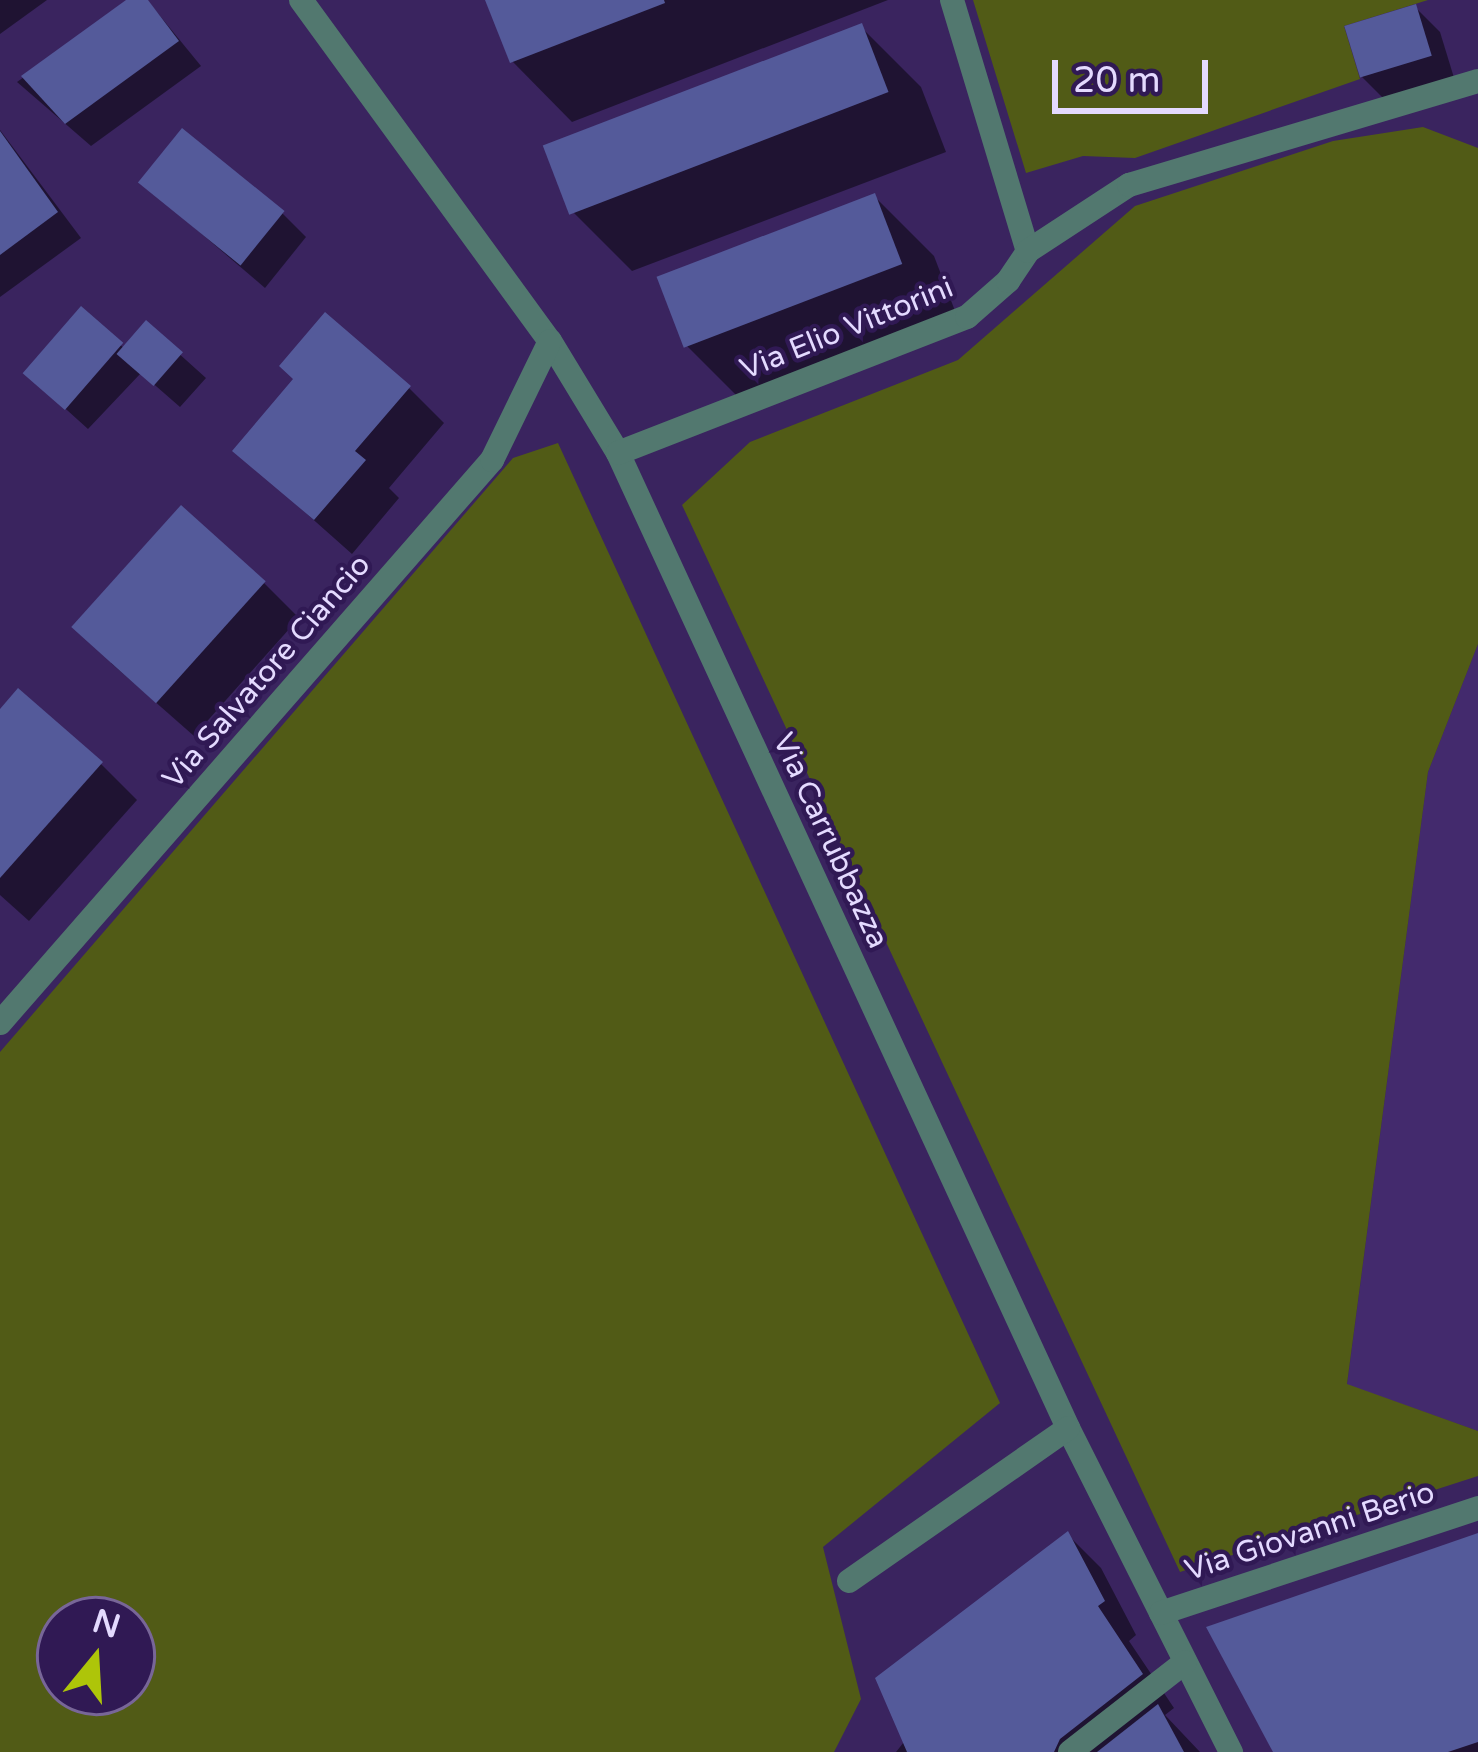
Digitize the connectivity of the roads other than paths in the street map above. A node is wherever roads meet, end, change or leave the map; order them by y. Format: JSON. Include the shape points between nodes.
{"nodes":[{"id":1,"x":301,"y":0,"type":"edge"},
{"id":2,"x":952,"y":0,"type":"edge"},
{"id":3,"x":1478,"y":81,"type":"edge"},
{"id":4,"x":1028,"y":250,"type":"junction"},
{"id":5,"x":550,"y":341,"type":"junction"},
{"id":6,"x":618,"y":453,"type":"junction"},
{"id":7,"x":0,"y":1023,"type":"edge"},
{"id":8,"x":1068,"y":1428,"type":"junction"},
{"id":9,"x":1478,"y":1508,"type":"edge"},
{"id":10,"x":849,"y":1581,"type":"dead end"},
{"id":11,"x":1161,"y":1613,"type":"junction"},
{"id":12,"x":1185,"y":1662,"type":"junction"},
{"id":13,"x":1070,"y":1752,"type":"edge"},
{"id":14,"x":1231,"y":1752,"type":"edge"}],
"edges":[{"from":1,"to":5,"type":"street","name":"Via Carrubbazza"},
{"from":2,"to":4,"type":"street"},
{"from":3,"to":4,"type":"street","name":"Via Elio Vittorini","via":[[1129,185]]},
{"from":4,"to":6,"type":"street","name":"Via Elio Vittorini","via":[[1008,281],[967,317]]},
{"from":5,"to":6,"type":"street","name":"Via Carrubbazza"},
{"from":5,"to":7,"type":"street","name":"Via Salvatore Ciancio","via":[[492,460]]},
{"from":6,"to":8,"type":"street","name":"Via Carrubbazza"},
{"from":8,"to":10,"type":"street"},
{"from":8,"to":11,"type":"street","name":"Via Carrubbazza"},
{"from":9,"to":11,"type":"street","name":"Via Giovanni Berio"},
{"from":11,"to":12,"type":"street","name":"Via Carrubbazza"},
{"from":12,"to":13,"type":"street"},
{"from":12,"to":14,"type":"street","name":"Via Carrubbazza"}]}
